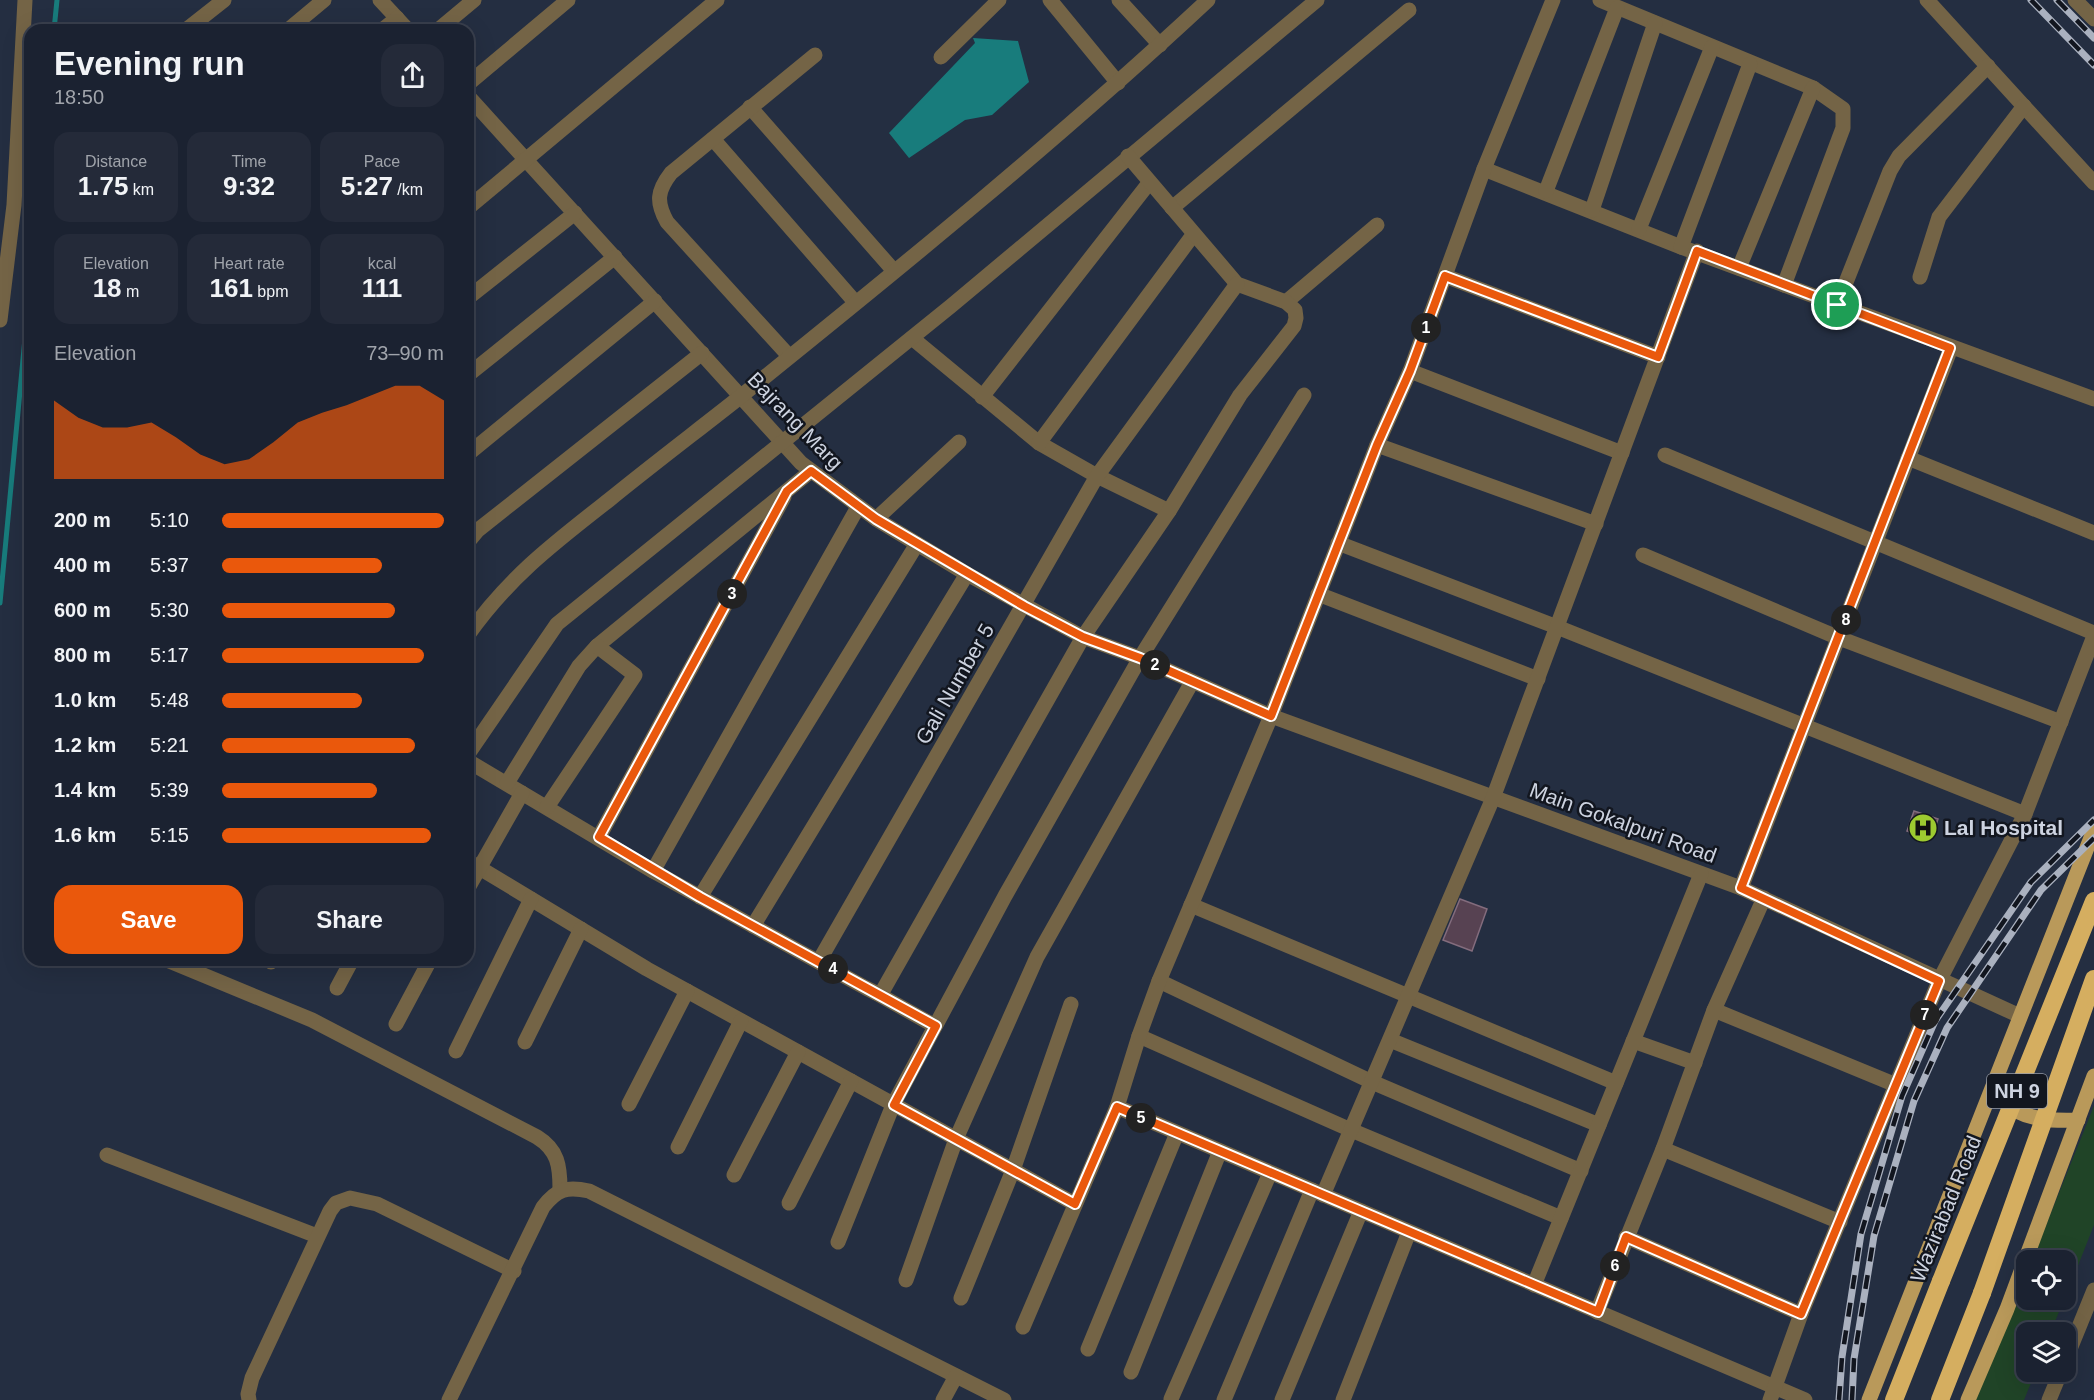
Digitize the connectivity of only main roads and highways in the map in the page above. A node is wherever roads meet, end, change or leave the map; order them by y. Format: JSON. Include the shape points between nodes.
{"nodes":[{"id":1,"x":2094,"y":830,"type":"edge"},
{"id":2,"x":2094,"y":901,"type":"edge"},
{"id":3,"x":2094,"y":979,"type":"edge"},
{"id":4,"x":2093,"y":1080,"type":"edge"},
{"id":5,"x":1995,"y":1081,"type":"junction"},
{"id":6,"x":2078,"y":1120,"type":"junction"},
{"id":7,"x":1869,"y":1400,"type":"edge"},
{"id":8,"x":1894,"y":1400,"type":"edge"},
{"id":9,"x":1940,"y":1400,"type":"edge"},
{"id":10,"x":1968,"y":1400,"type":"edge"}],
"edges":[{"from":1,"to":5,"type":"main road"},
{"from":2,"to":8,"type":"highway","name":"Wazirabad Road","number":"NH 9","bridge":true},
{"from":3,"to":9,"type":"highway","number":"NH 9","bridge":true},
{"from":4,"to":6,"type":"main road"},
{"from":5,"to":6,"type":"main road","via":[[2006,1103],[2028,1116]]},
{"from":5,"to":7,"type":"main road"},
{"from":6,"to":10,"type":"main road","via":[[2007,1309]]}]}
